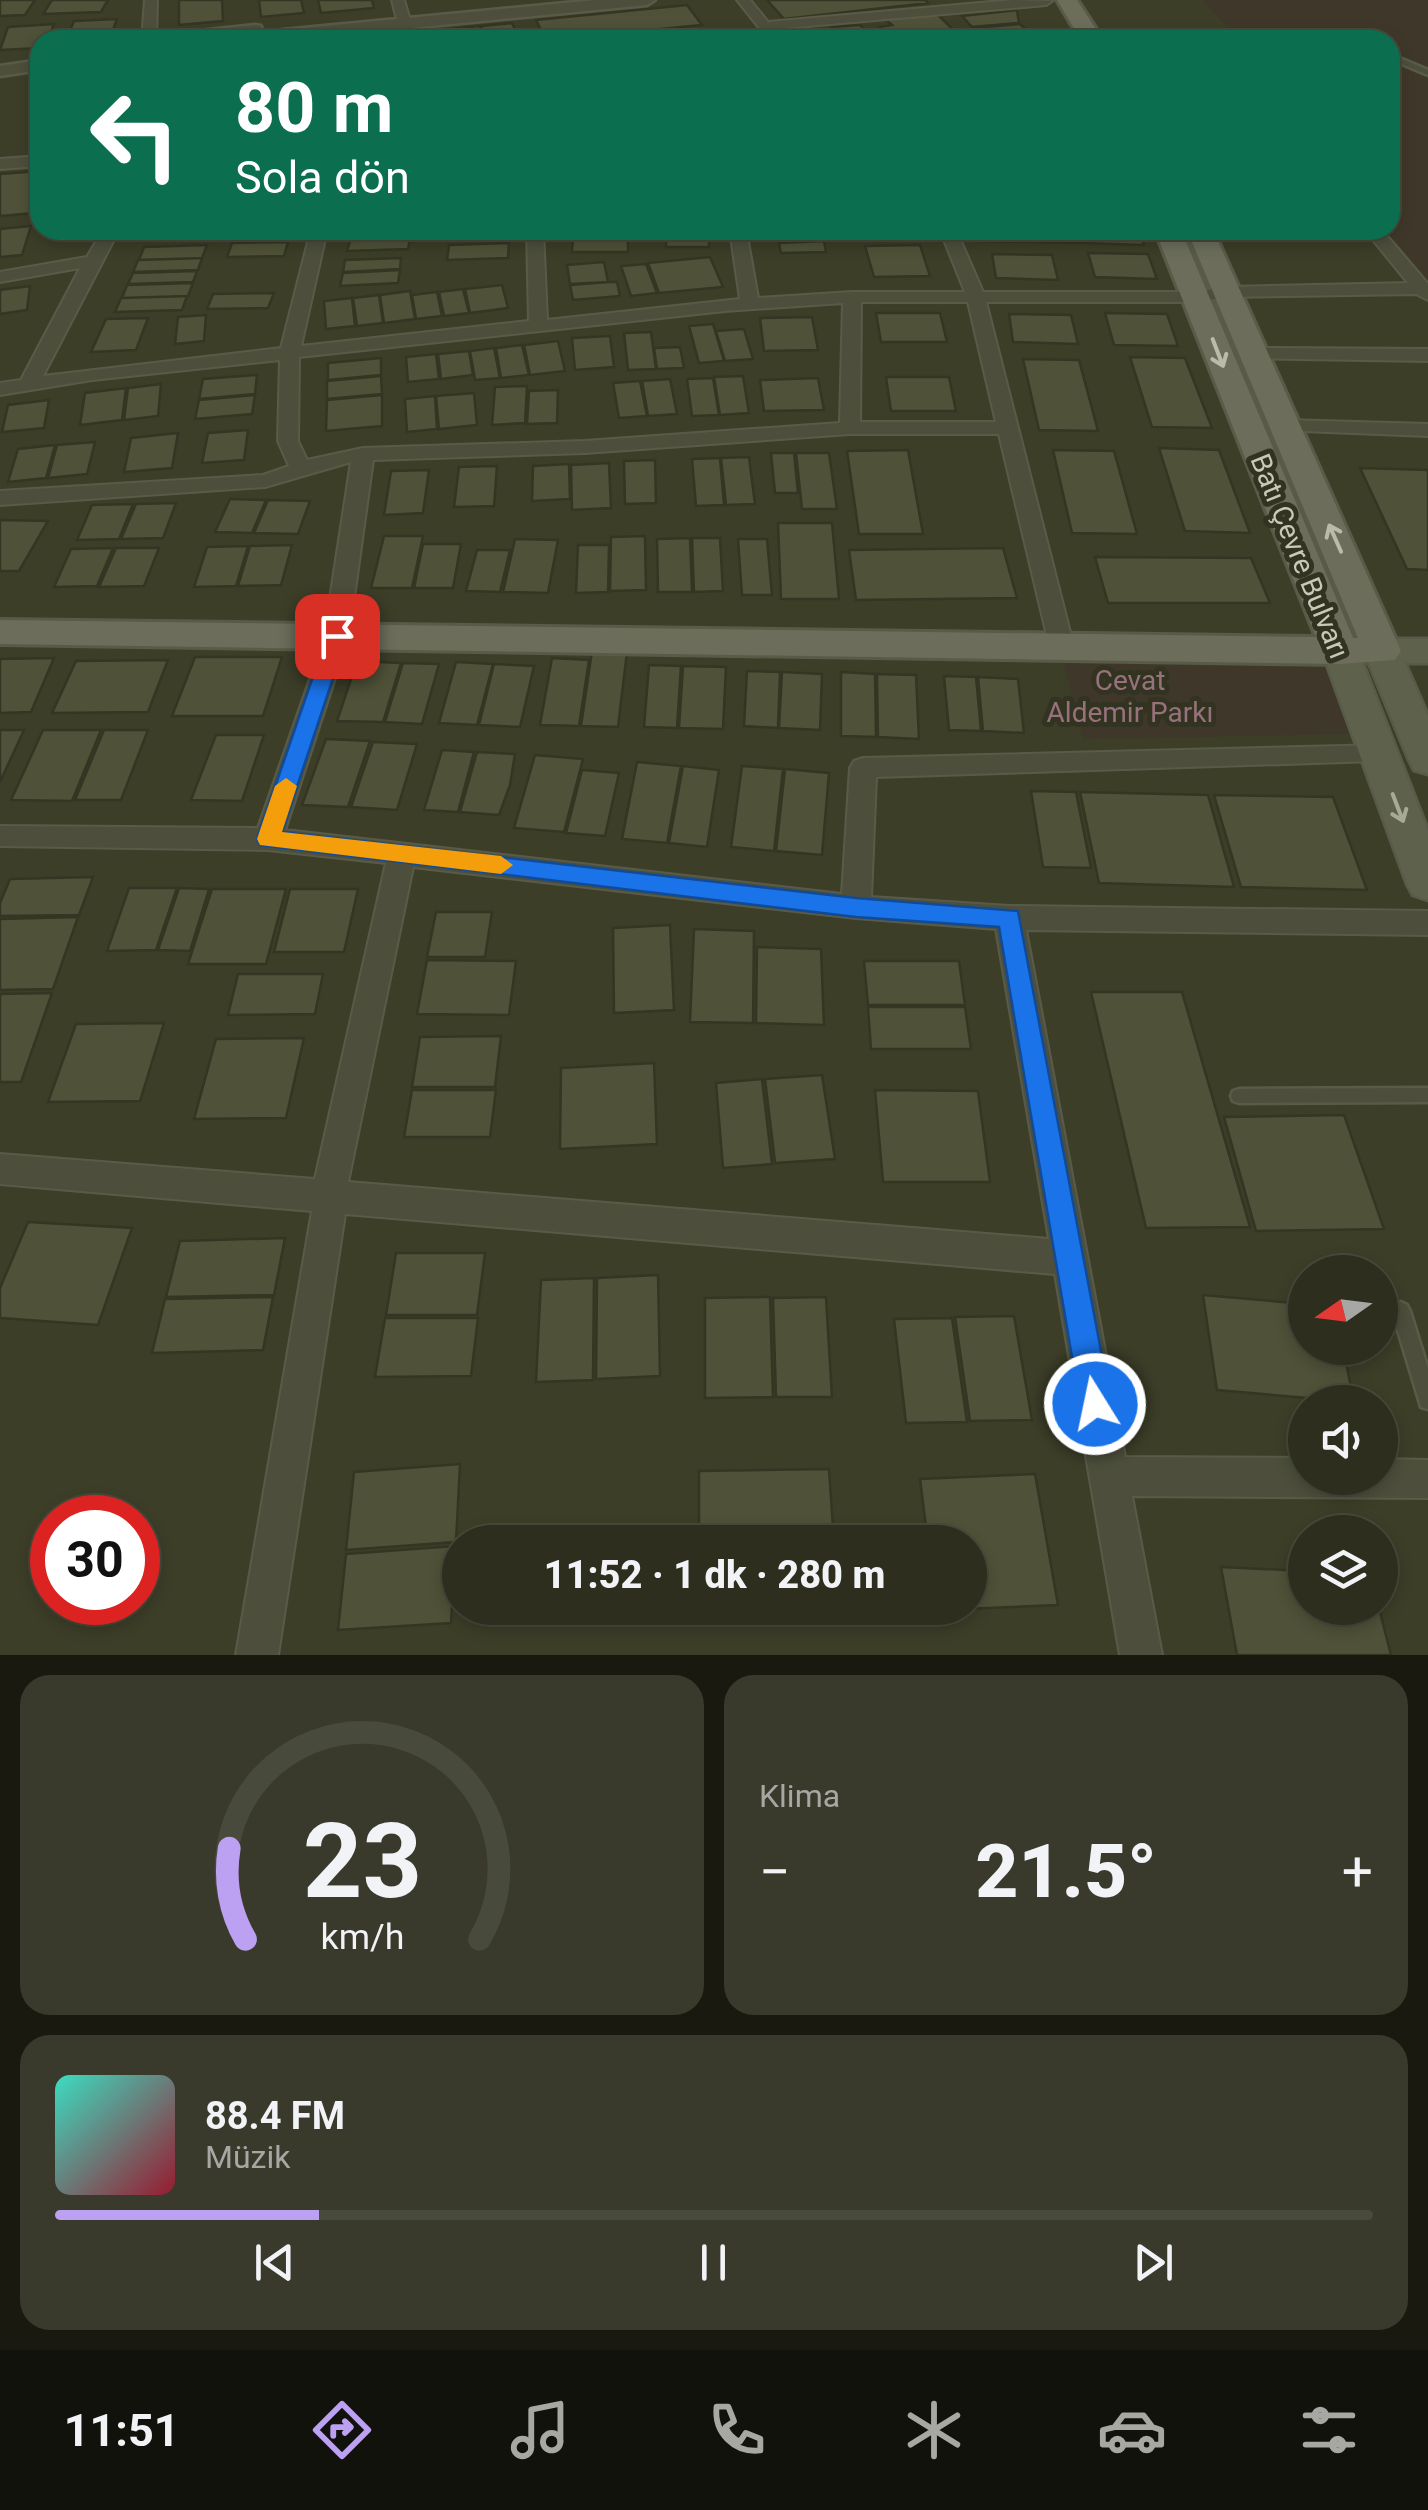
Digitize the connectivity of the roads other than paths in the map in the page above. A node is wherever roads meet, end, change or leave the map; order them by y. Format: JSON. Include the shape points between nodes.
{"nodes":[{"id":1,"x":151,"y":0,"type":"edge"},
{"id":2,"x":569,"y":0,"type":"edge"},
{"id":3,"x":648,"y":0,"type":"edge"},
{"id":4,"x":744,"y":0,"type":"edge"},
{"id":5,"x":1045,"y":0,"type":"edge"},
{"id":6,"x":1067,"y":0,"type":"edge"},
{"id":7,"x":403,"y":19,"type":"edge"},
{"id":8,"x":765,"y":26,"type":"junction"},
{"id":9,"x":149,"y":30,"type":"edge"},
{"id":10,"x":277,"y":30,"type":"edge"},
{"id":11,"x":314,"y":30,"type":"edge"},
{"id":12,"x":768,"y":30,"type":"edge"},
{"id":13,"x":1070,"y":30,"type":"edge"},
{"id":14,"x":1075,"y":30,"type":"edge"},
{"id":15,"x":30,"y":56,"type":"edge"},
{"id":16,"x":0,"y":60,"type":"edge"},
{"id":17,"x":1400,"y":60,"type":"edge"},
{"id":18,"x":30,"y":66,"type":"edge"},
{"id":19,"x":0,"y":70,"type":"edge"},
{"id":20,"x":1428,"y":73,"type":"edge"},
{"id":21,"x":30,"y":162,"type":"edge"},
{"id":22,"x":0,"y":164,"type":"edge"},
{"id":23,"x":105,"y":240,"type":"edge"},
{"id":24,"x":318,"y":240,"type":"edge"},
{"id":25,"x":534,"y":240,"type":"edge"},
{"id":26,"x":740,"y":240,"type":"edge"},
{"id":27,"x":952,"y":240,"type":"edge"},
{"id":28,"x":1175,"y":240,"type":"edge"},
{"id":29,"x":1202,"y":240,"type":"edge"},
{"id":30,"x":1379,"y":240,"type":"edge"},
{"id":31,"x":93,"y":261,"type":"junction"},
{"id":32,"x":0,"y":278,"type":"edge"},
{"id":33,"x":1425,"y":292,"type":"edge"},
{"id":34,"x":1212,"y":295,"type":"junction"},
{"id":35,"x":852,"y":297,"type":"junction"},
{"id":36,"x":976,"y":297,"type":"junction"},
{"id":37,"x":750,"y":305,"type":"junction"},
{"id":38,"x":538,"y":325,"type":"junction"},
{"id":39,"x":290,"y":352,"type":"junction"},
{"id":40,"x":1252,"y":354,"type":"junction"},
{"id":41,"x":1428,"y":355,"type":"edge"},
{"id":42,"x":30,"y":384,"type":"junction"},
{"id":43,"x":0,"y":389,"type":"edge"},
{"id":44,"x":1285,"y":426,"type":"junction"},
{"id":45,"x":850,"y":428,"type":"junction"},
{"id":46,"x":1010,"y":428,"type":"junction"},
{"id":47,"x":1428,"y":430,"type":"edge"},
{"id":48,"x":363,"y":454,"type":"junction"},
{"id":49,"x":301,"y":470,"type":"junction"},
{"id":50,"x":0,"y":498,"type":"edge"},
{"id":51,"x":0,"y":613,"type":"edge"},
{"id":52,"x":338,"y":624,"type":"junction"},
{"id":53,"x":1428,"y":627,"type":"edge"},
{"id":54,"x":0,"y":632,"type":"edge"},
{"id":55,"x":1058,"y":633,"type":"junction"},
{"id":56,"x":1378,"y":639,"type":"junction"},
{"id":57,"x":1335,"y":640,"type":"junction"},
{"id":58,"x":1428,"y":651,"type":"edge"},
{"id":59,"x":1376,"y":752,"type":"junction"},
{"id":60,"x":1428,"y":760,"type":"edge"},
{"id":61,"x":0,"y":836,"type":"edge"},
{"id":62,"x":268,"y":839,"type":"junction"},
{"id":63,"x":402,"y":854,"type":"junction"},
{"id":64,"x":1428,"y":884,"type":"edge"},
{"id":65,"x":856,"y":908,"type":"junction"},
{"id":66,"x":1010,"y":918,"type":"junction"},
{"id":67,"x":1428,"y":923,"type":"edge"},
{"id":68,"x":1240,"y":1096,"type":"dead end"},
{"id":69,"x":1428,"y":1097,"type":"edge"},
{"id":70,"x":0,"y":1169,"type":"edge"},
{"id":71,"x":330,"y":1196,"type":"junction"},
{"id":72,"x":1070,"y":1258,"type":"junction"},
{"id":73,"x":1402,"y":1311,"type":"dead end"},
{"id":74,"x":1428,"y":1400,"type":"edge"},
{"id":75,"x":1108,"y":1476,"type":"junction"},
{"id":76,"x":1428,"y":1479,"type":"edge"},
{"id":77,"x":257,"y":1655,"type":"edge"},
{"id":78,"x":1141,"y":1655,"type":"edge"}],
"edges":[{"from":1,"to":9,"type":"street"},
{"from":2,"to":7,"type":"street"},
{"from":3,"to":7,"type":"street"},
{"from":4,"to":8,"type":"street"},
{"from":5,"to":8,"type":"street"},
{"from":5,"to":13,"type":"main road"},
{"from":6,"to":14,"type":"main road"},
{"from":7,"to":10,"type":"street"},
{"from":7,"to":11,"type":"street"},
{"from":8,"to":12,"type":"street"},
{"from":15,"to":16,"type":"street"},
{"from":17,"to":20,"type":"lane"},
{"from":18,"to":19,"type":"street"},
{"from":21,"to":22,"type":"street"},
{"from":23,"to":31,"type":"street"},
{"from":24,"to":39,"type":"street"},
{"from":25,"to":38,"type":"street"},
{"from":26,"to":37,"type":"street"},
{"from":27,"to":36,"type":"street"},
{"from":28,"to":34,"type":"main road","name":"Batı Çevre Bulvarı"},
{"from":29,"to":34,"type":"main road","name":"Batı Çevre Bulvarı"},
{"from":30,"to":33,"type":"street"},
{"from":31,"to":32,"type":"street"},
{"from":31,"to":42,"type":"street"},
{"from":33,"to":34,"type":"street"},
{"from":34,"to":36,"type":"street"},
{"from":34,"to":40,"type":"main road","name":"Batı Çevre Bulvarı"},
{"from":34,"to":57,"type":"main road","name":"Batı Çevre Bulvarı","one_way":true},
{"from":35,"to":36,"type":"street"},
{"from":35,"to":37,"type":"street"},
{"from":35,"to":45,"type":"street"},
{"from":36,"to":46,"type":"street"},
{"from":37,"to":38,"type":"street"},
{"from":38,"to":39,"type":"street"},
{"from":39,"to":42,"type":"street"},
{"from":39,"to":49,"type":"street","via":[[288,440]]},
{"from":40,"to":41,"type":"street"},
{"from":40,"to":44,"type":"main road","name":"Batı Çevre Bulvarı"},
{"from":42,"to":43,"type":"street"},
{"from":44,"to":47,"type":"street"},
{"from":56,"to":44,"type":"main road","name":"Batı Çevre Bulvarı","one_way":true},
{"from":45,"to":46,"type":"street"},
{"from":45,"to":48,"type":"street"},
{"from":46,"to":55,"type":"street"},
{"from":48,"to":49,"type":"street"},
{"from":48,"to":52,"type":"street"},
{"from":49,"to":50,"type":"street","via":[[265,481]]},
{"from":51,"to":52,"type":"main road"},
{"from":52,"to":54,"type":"main road"},
{"from":52,"to":55,"type":"main road"},
{"from":52,"to":62,"type":"street"},
{"from":53,"to":56,"type":"main road"},
{"from":55,"to":57,"type":"main road"},
{"from":56,"to":57,"type":"main road"},
{"from":56,"to":58,"type":"main road"},
{"from":56,"to":60,"type":"main road","name":"Batı Çevre Bulvarı"},
{"from":57,"to":59,"type":"main road","name":"Batı Çevre Bulvarı"},
{"from":59,"to":64,"type":"main road","name":"Batı Çevre Bulvarı","one_way":true},
{"from":59,"to":65,"type":"street","via":[[863,768]]},
{"from":61,"to":62,"type":"street"},
{"from":62,"to":63,"type":"street"},
{"from":63,"to":65,"type":"street"},
{"from":63,"to":71,"type":"street"},
{"from":65,"to":66,"type":"street"},
{"from":66,"to":67,"type":"street"},
{"from":66,"to":72,"type":"street"},
{"from":68,"to":69,"type":"lane"},
{"from":70,"to":71,"type":"street"},
{"from":71,"to":72,"type":"street"},
{"from":71,"to":77,"type":"street"},
{"from":72,"to":75,"type":"street"},
{"from":73,"to":74,"type":"lane"},
{"from":75,"to":76,"type":"street"},
{"from":75,"to":78,"type":"street"}]}
